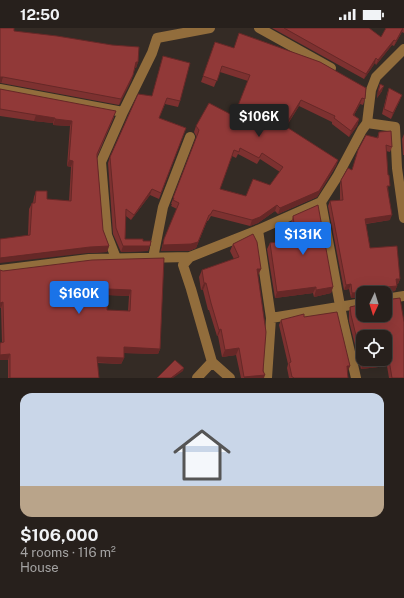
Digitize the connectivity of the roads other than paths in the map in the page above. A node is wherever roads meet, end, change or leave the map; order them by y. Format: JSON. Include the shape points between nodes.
{"nodes":[{"id":1,"x":210,"y":28,"type":"edge"},
{"id":2,"x":259,"y":28,"type":"edge"},
{"id":3,"x":156,"y":33,"type":"edge"},
{"id":4,"x":404,"y":49,"type":"edge"},
{"id":5,"x":343,"y":75,"type":"edge"},
{"id":6,"x":0,"y":89,"type":"edge"},
{"id":7,"x":123,"y":112,"type":"junction"},
{"id":8,"x":367,"y":123,"type":"junction"},
{"id":9,"x":190,"y":137,"type":"dead end"},
{"id":10,"x":321,"y":202,"type":"junction"},
{"id":11,"x":404,"y":218,"type":"edge"},
{"id":12,"x":258,"y":230,"type":"junction"},
{"id":13,"x":190,"y":257,"type":"junction"},
{"id":14,"x":116,"y":258,"type":"junction"},
{"id":15,"x":153,"y":258,"type":"junction"},
{"id":16,"x":0,"y":270,"type":"edge"},
{"id":17,"x":404,"y":296,"type":"edge"},
{"id":18,"x":392,"y":298,"type":"edge"},
{"id":19,"x":356,"y":304,"type":"edge"},
{"id":20,"x":340,"y":307,"type":"junction"},
{"id":21,"x":271,"y":318,"type":"junction"},
{"id":22,"x":212,"y":362,"type":"junction"},
{"id":23,"x":197,"y":378,"type":"edge"},
{"id":24,"x":230,"y":378,"type":"edge"},
{"id":25,"x":267,"y":378,"type":"edge"},
{"id":26,"x":356,"y":378,"type":"edge"}],
"edges":[{"from":1,"to":3,"type":"street"},
{"from":2,"to":5,"type":"street"},
{"from":3,"to":7,"type":"street","via":[[152,54]]},
{"from":4,"to":8,"type":"street","via":[[367,88]]},
{"from":6,"to":7,"type":"street"},
{"from":7,"to":14,"type":"street","via":[[101,162],[107,235]]},
{"from":8,"to":10,"type":"street"},
{"from":8,"to":11,"type":"street","via":[[395,127],[397,168]]},
{"from":9,"to":15,"type":"street","via":[[163,206]]},
{"from":10,"to":12,"type":"street"},
{"from":10,"to":20,"type":"street"},
{"from":12,"to":13,"type":"street"},
{"from":12,"to":21,"type":"street"},
{"from":13,"to":15,"type":"street"},
{"from":13,"to":22,"type":"street","via":[[183,265]]},
{"from":14,"to":15,"type":"street"},
{"from":14,"to":16,"type":"street"},
{"from":17,"to":18,"type":"street"},
{"from":19,"to":20,"type":"street"},
{"from":20,"to":21,"type":"street"},
{"from":20,"to":26,"type":"street"},
{"from":21,"to":25,"type":"street"},
{"from":22,"to":23,"type":"street"},
{"from":22,"to":24,"type":"street"}]}
